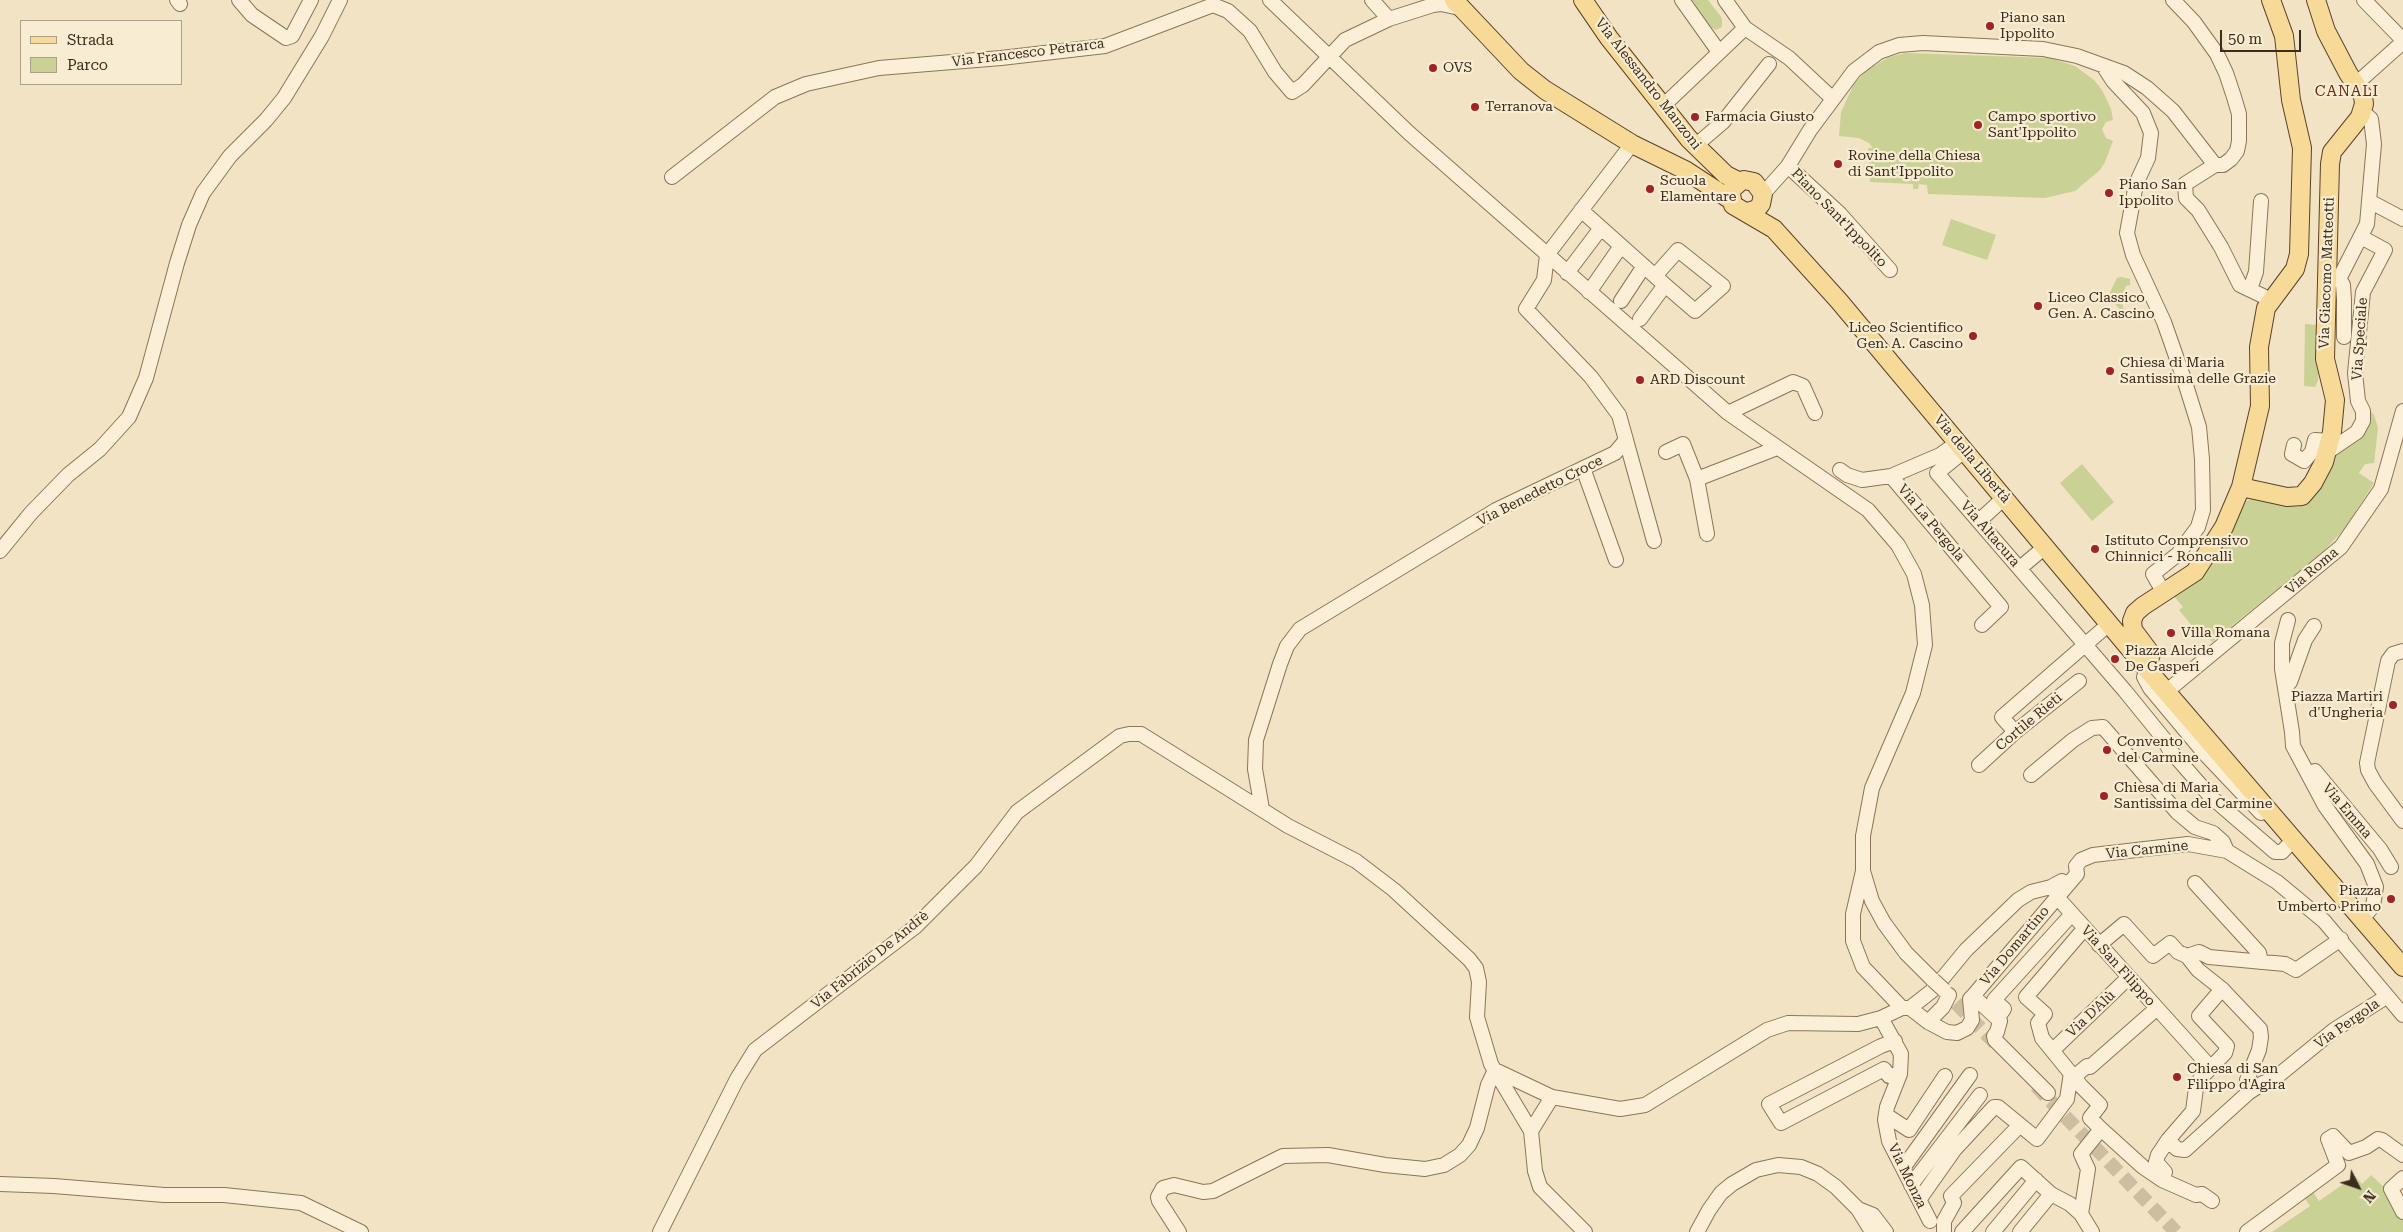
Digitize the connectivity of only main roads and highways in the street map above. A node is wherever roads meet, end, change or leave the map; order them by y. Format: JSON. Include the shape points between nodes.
{"nodes":[{"id":1,"x":1583,"y":0,"type":"edge"},
{"id":2,"x":2272,"y":0,"type":"edge"},
{"id":3,"x":2316,"y":0,"type":"edge"},
{"id":4,"x":1460,"y":3,"type":"edge"},
{"id":5,"x":1753,"y":195,"type":"junction"},
{"id":6,"x":2241,"y":487,"type":"junction"},
{"id":7,"x":2147,"y":673,"type":"junction"},
{"id":8,"x":2403,"y":967,"type":"edge"}],
"edges":[{"from":1,"to":5,"type":"main road","name":"Via Alessandro Manzoni","via":[[1695,146]]},
{"from":2,"to":6,"type":"main road","via":[[2284,36],[2291,100],[2302,148],[2299,254],[2295,269],[2266,308],[2259,347],[2260,406]]},
{"from":3,"to":6,"type":"main road","name":"Via Giacomo Matteotti","via":[[2326,31],[2363,96],[2363,112],[2332,152],[2333,280],[2328,293],[2325,359],[2335,400],[2330,446],[2312,484],[2302,496],[2286,497]]},
{"from":4,"to":5,"type":"main road","via":[[1521,71],[1545,90],[1731,200],[1732,189]]},
{"from":5,"to":7,"type":"main road","name":"Via della Libertà","via":[[1774,229],[1839,301],[2110,624]]},
{"from":6,"to":7,"type":"main road","via":[[2224,527],[2200,566],[2190,577],[2135,612],[2133,630],[2151,654]]},
{"from":7,"to":8,"type":"main road","name":"Via della Libertà","via":[[2167,692]]}]}
